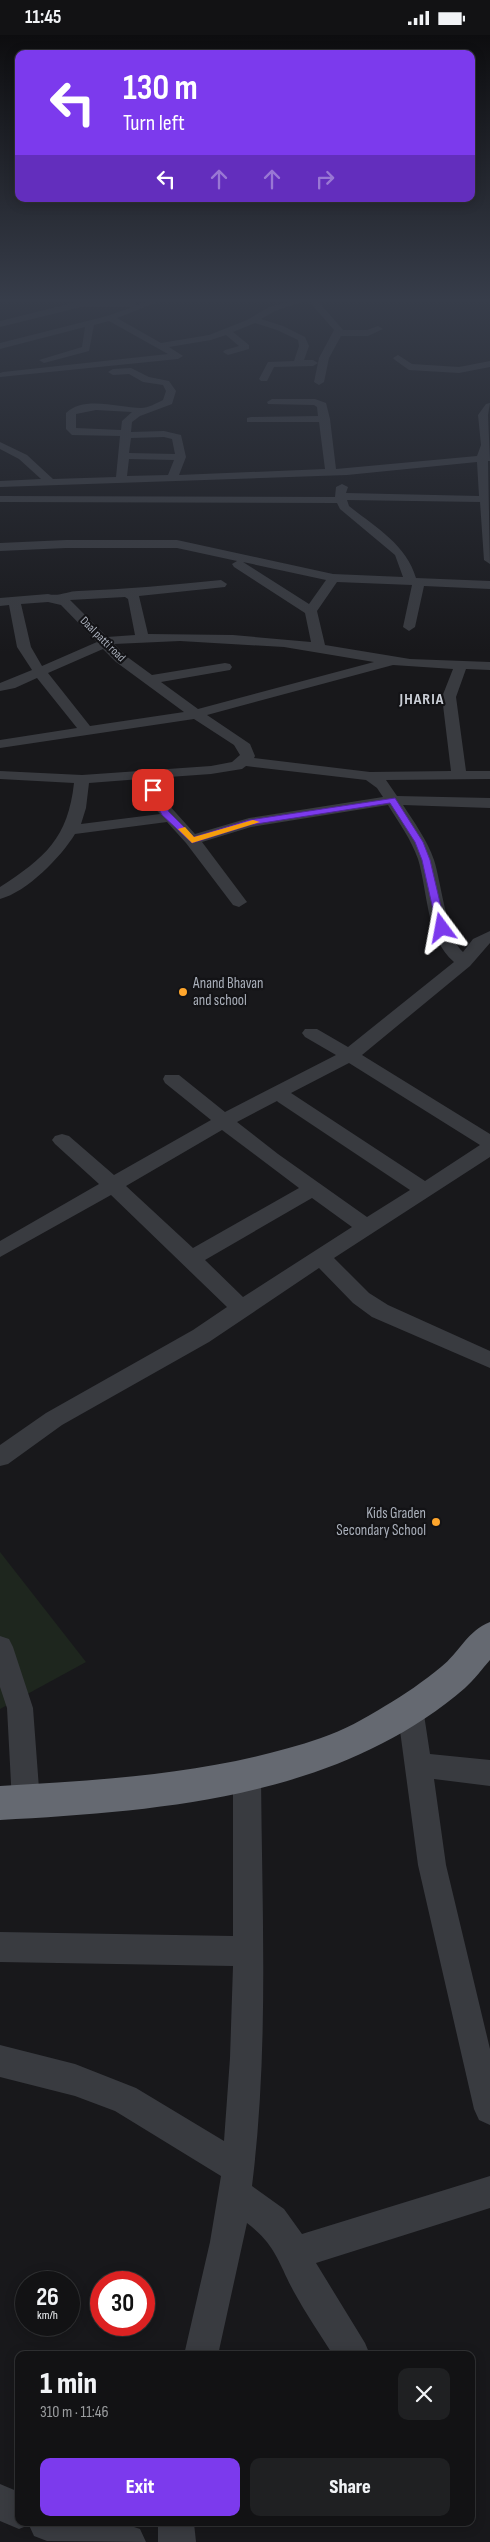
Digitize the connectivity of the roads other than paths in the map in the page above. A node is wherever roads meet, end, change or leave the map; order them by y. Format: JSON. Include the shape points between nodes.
{"nodes":[{"id":1,"x":73,"y":418,"type":"edge"},
{"id":2,"x":129,"y":418,"type":"edge"},
{"id":3,"x":483,"y":418,"type":"edge"},
{"id":4,"x":326,"y":419,"type":"joint"},
{"id":5,"x":252,"y":420,"type":"dead end"},
{"id":6,"x":125,"y":434,"type":"junction"},
{"id":7,"x":0,"y":445,"type":"edge"},
{"id":8,"x":123,"y":456,"type":"junction"},
{"id":9,"x":181,"y":457,"type":"junction"},
{"id":10,"x":486,"y":458,"type":"edge"},
{"id":11,"x":347,"y":471,"type":"junction"},
{"id":12,"x":331,"y":472,"type":"junction"},
{"id":13,"x":172,"y":479,"type":"junction"},
{"id":14,"x":104,"y":481,"type":"junction"},
{"id":15,"x":121,"y":481,"type":"junction"},
{"id":16,"x":50,"y":483,"type":"junction"},
{"id":17,"x":0,"y":484,"type":"edge"},
{"id":18,"x":340,"y":498,"type":"junction"},
{"id":19,"x":0,"y":499,"type":"edge"},
{"id":20,"x":103,"y":499,"type":"junction"},
{"id":21,"x":486,"y":501,"type":"edge"},
{"id":22,"x":0,"y":547,"type":"edge"},
{"id":23,"x":226,"y":556,"type":"junction"},
{"id":24,"x":490,"y":560,"type":"edge"},
{"id":25,"x":333,"y":578,"type":"junction"},
{"id":26,"x":414,"y":581,"type":"junction"},
{"id":27,"x":221,"y":584,"type":"dead end"},
{"id":28,"x":490,"y":585,"type":"edge"},
{"id":29,"x":128,"y":593,"type":"junction"},
{"id":30,"x":57,"y":599,"type":"junction"},
{"id":31,"x":14,"y":600,"type":"junction"},
{"id":32,"x":0,"y":602,"type":"edge"},
{"id":33,"x":311,"y":611,"type":"junction"},
{"id":34,"x":408,"y":627,"type":"dead end"},
{"id":35,"x":142,"y":638,"type":"junction"},
{"id":36,"x":105,"y":642,"type":"junction"},
{"id":37,"x":319,"y":648,"type":"junction"},
{"id":38,"x":393,"y":661,"type":"junction"},
{"id":39,"x":461,"y":665,"type":"junction"},
{"id":40,"x":490,"y":666,"type":"edge"},
{"id":41,"x":225,"y":667,"type":"dead end"},
{"id":42,"x":39,"y":671,"type":"junction"},
{"id":43,"x":149,"y":680,"type":"junction"},
{"id":44,"x":0,"y":687,"type":"edge"},
{"id":45,"x":196,"y":714,"type":"junction"},
{"id":46,"x":86,"y":730,"type":"junction"},
{"id":47,"x":0,"y":744,"type":"edge"},
{"id":48,"x":243,"y":761,"type":"junction"},
{"id":49,"x":459,"y":774,"type":"junction"},
{"id":50,"x":0,"y":775,"type":"edge"},
{"id":51,"x":146,"y":775,"type":"junction"},
{"id":52,"x":490,"y":775,"type":"edge"},
{"id":53,"x":370,"y":776,"type":"junction"},
{"id":54,"x":82,"y":779,"type":"junction"},
{"id":55,"x":392,"y":800,"type":"junction"},
{"id":56,"x":490,"y":803,"type":"edge"},
{"id":57,"x":170,"y":817,"type":"junction"},
{"id":58,"x":70,"y":830,"type":"junction"},
{"id":59,"x":192,"y":840,"type":"junction"},
{"id":60,"x":0,"y":894,"type":"edge"},
{"id":61,"x":239,"y":902,"type":"dead end"},
{"id":62,"x":490,"y":936,"type":"edge"},
{"id":63,"x":464,"y":962,"type":"junction"},
{"id":64,"x":311,"y":1033,"type":"dead end"},
{"id":65,"x":350,"y":1055,"type":"junction"},
{"id":66,"x":172,"y":1079,"type":"dead end"},
{"id":67,"x":285,"y":1098,"type":"dead end"},
{"id":68,"x":223,"y":1121,"type":"junction"},
{"id":69,"x":62,"y":1140,"type":"dead end"},
{"id":70,"x":490,"y":1143,"type":"edge"},
{"id":71,"x":490,"y":1148,"type":"edge"},
{"id":72,"x":113,"y":1185,"type":"junction"},
{"id":73,"x":313,"y":1189,"type":"junction"},
{"id":74,"x":425,"y":1190,"type":"junction"},
{"id":75,"x":366,"y":1227,"type":"junction"},
{"id":76,"x":0,"y":1250,"type":"edge"},
{"id":77,"x":321,"y":1257,"type":"junction"},
{"id":78,"x":191,"y":1259,"type":"junction"},
{"id":79,"x":241,"y":1308,"type":"junction"},
{"id":80,"x":490,"y":1360,"type":"edge"},
{"id":81,"x":0,"y":1457,"type":"edge"},
{"id":82,"x":490,"y":1636,"type":"edge"},
{"id":83,"x":0,"y":1647,"type":"edge"},
{"id":84,"x":410,"y":1708,"type":"junction"},
{"id":85,"x":418,"y":1765,"type":"junction"},
{"id":86,"x":490,"y":1773,"type":"edge"},
{"id":87,"x":247,"y":1776,"type":"junction"},
{"id":88,"x":13,"y":1802,"type":"edge"},
{"id":89,"x":0,"y":1947,"type":"edge"},
{"id":90,"x":247,"y":1951,"type":"junction"},
{"id":91,"x":0,"y":2061,"type":"edge"},
{"id":92,"x":490,"y":2109,"type":"edge"},
{"id":93,"x":235,"y":2180,"type":"junction"},
{"id":94,"x":490,"y":2192,"type":"edge"},
{"id":95,"x":294,"y":2253,"type":"junction"},
{"id":96,"x":202,"y":2351,"type":"edge"},
{"id":97,"x":350,"y":2351,"type":"edge"},
{"id":98,"x":0,"y":2502,"type":"edge"},
{"id":99,"x":15,"y":2509,"type":"edge"},
{"id":100,"x":55,"y":2526,"type":"edge"},
{"id":101,"x":176,"y":2526,"type":"edge"},
{"id":102,"x":127,"y":2542,"type":"edge"},
{"id":103,"x":177,"y":2542,"type":"edge"}],
"edges":[{"from":1,"to":6,"type":"street","via":[[72,429],[80,433]]},
{"from":2,"to":6,"type":"street"},
{"from":3,"to":10,"type":"street"},
{"from":4,"to":5,"type":"street"},
{"from":4,"to":12,"type":"street"},
{"from":6,"to":8,"type":"street"},
{"from":6,"to":9,"type":"street","via":[[175,436]]},
{"from":7,"to":16,"type":"street","via":[[23,457]]},
{"from":8,"to":9,"type":"street"},
{"from":8,"to":15,"type":"street"},
{"from":9,"to":13,"type":"street"},
{"from":10,"to":11,"type":"street"},
{"from":10,"to":21,"type":"street"},
{"from":11,"to":12,"type":"street"},
{"from":11,"to":18,"type":"street"},
{"from":12,"to":13,"type":"street"},
{"from":13,"to":15,"type":"street"},
{"from":14,"to":15,"type":"street"},
{"from":14,"to":16,"type":"street"},
{"from":14,"to":20,"type":"street"},
{"from":16,"to":17,"type":"street"},
{"from":18,"to":20,"type":"street"},
{"from":18,"to":21,"type":"street"},
{"from":18,"to":26,"type":"street","via":[[352,514],[399,553]]},
{"from":19,"to":20,"type":"street"},
{"from":21,"to":24,"type":"street"},
{"from":22,"to":23,"type":"street","via":[[163,543]]},
{"from":23,"to":25,"type":"street"},
{"from":23,"to":33,"type":"street"},
{"from":25,"to":26,"type":"street"},
{"from":25,"to":33,"type":"street"},
{"from":26,"to":28,"type":"street"},
{"from":26,"to":34,"type":"street"},
{"from":27,"to":29,"type":"street"},
{"from":29,"to":30,"type":"street","via":[[74,595]]},
{"from":29,"to":35,"type":"street","via":[[134,597],[138,608]]},
{"from":30,"to":31,"type":"street"},
{"from":30,"to":36,"type":"street","name":"Daal patti road","via":[[70,606]]},
{"from":31,"to":32,"type":"street"},
{"from":31,"to":42,"type":"street","via":[[22,641]]},
{"from":33,"to":37,"type":"street"},
{"from":35,"to":36,"type":"street"},
{"from":35,"to":37,"type":"street"},
{"from":36,"to":42,"type":"street"},
{"from":36,"to":43,"type":"street","name":"Daal patti road"},
{"from":37,"to":38,"type":"street"},
{"from":38,"to":39,"type":"street"},
{"from":38,"to":45,"type":"street"},
{"from":39,"to":40,"type":"street"},
{"from":39,"to":49,"type":"street","via":[[449,697]]},
{"from":41,"to":43,"type":"street"},
{"from":42,"to":44,"type":"street"},
{"from":42,"to":46,"type":"street"},
{"from":43,"to":45,"type":"street","name":"Daal patti road"},
{"from":45,"to":46,"type":"street"},
{"from":45,"to":48,"type":"street","name":"Daal patti road","via":[[245,747],[248,756]]},
{"from":46,"to":47,"type":"street"},
{"from":48,"to":51,"type":"street","via":[[211,771]]},
{"from":48,"to":53,"type":"street"},
{"from":49,"to":52,"type":"street"},
{"from":49,"to":53,"type":"street"},
{"from":50,"to":54,"type":"street"},
{"from":51,"to":54,"type":"street"},
{"from":51,"to":57,"type":"street","via":[[160,805]]},
{"from":53,"to":55,"type":"street","via":[[383,785]]},
{"from":54,"to":58,"type":"street","via":[[77,816]]},
{"from":55,"to":56,"type":"street"},
{"from":55,"to":59,"type":"street","via":[[249,823]]},
{"from":55,"to":63,"type":"street","via":[[419,842],[442,928],[451,951]]},
{"from":57,"to":58,"type":"street"},
{"from":57,"to":59,"type":"street"},
{"from":58,"to":60,"type":"street","via":[[60,847],[43,864]]},
{"from":59,"to":61,"type":"street"},
{"from":62,"to":63,"type":"street","via":[[479,943]]},
{"from":63,"to":65,"type":"street"},
{"from":64,"to":65,"type":"street"},
{"from":65,"to":68,"type":"street"},
{"from":65,"to":70,"type":"street"},
{"from":66,"to":68,"type":"street"},
{"from":67,"to":74,"type":"street"},
{"from":68,"to":72,"type":"street"},
{"from":68,"to":73,"type":"street"},
{"from":69,"to":72,"type":"street"},
{"from":71,"to":74,"type":"street"},
{"from":72,"to":76,"type":"street"},
{"from":72,"to":78,"type":"street"},
{"from":73,"to":75,"type":"street"},
{"from":73,"to":78,"type":"street"},
{"from":74,"to":75,"type":"street"},
{"from":75,"to":77,"type":"street"},
{"from":77,"to":79,"type":"street"},
{"from":77,"to":80,"type":"street","via":[[361,1298],[380,1311]]},
{"from":78,"to":79,"type":"street"},
{"from":79,"to":81,"type":"street","via":[[202,1336],[54,1419]]},
{"from":82,"to":84,"type":"highway","via":[[454,1677]]},
{"from":83,"to":88,"type":"street","via":[[20,1708]]},
{"from":84,"to":85,"type":"street"},
{"from":84,"to":87,"type":"highway","via":[[330,1752]]},
{"from":85,"to":86,"type":"street"},
{"from":85,"to":92,"type":"street","via":[[432,1865]]},
{"from":87,"to":88,"type":"highway","via":[[167,1788]]},
{"from":87,"to":90,"type":"street"},
{"from":89,"to":90,"type":"street"},
{"from":90,"to":93,"type":"street","via":[[242,2100]]},
{"from":91,"to":93,"type":"street","via":[[75,2080],[125,2099]]},
{"from":93,"to":95,"type":"street","via":[[289,2242]]},
{"from":93,"to":96,"type":"street","via":[[230,2226]]},
{"from":94,"to":95,"type":"street"},
{"from":95,"to":97,"type":"street","via":[[324,2312]]},
{"from":98,"to":99,"type":"street"},
{"from":100,"to":102,"type":"street"},
{"from":101,"to":103,"type":"street"}]}
